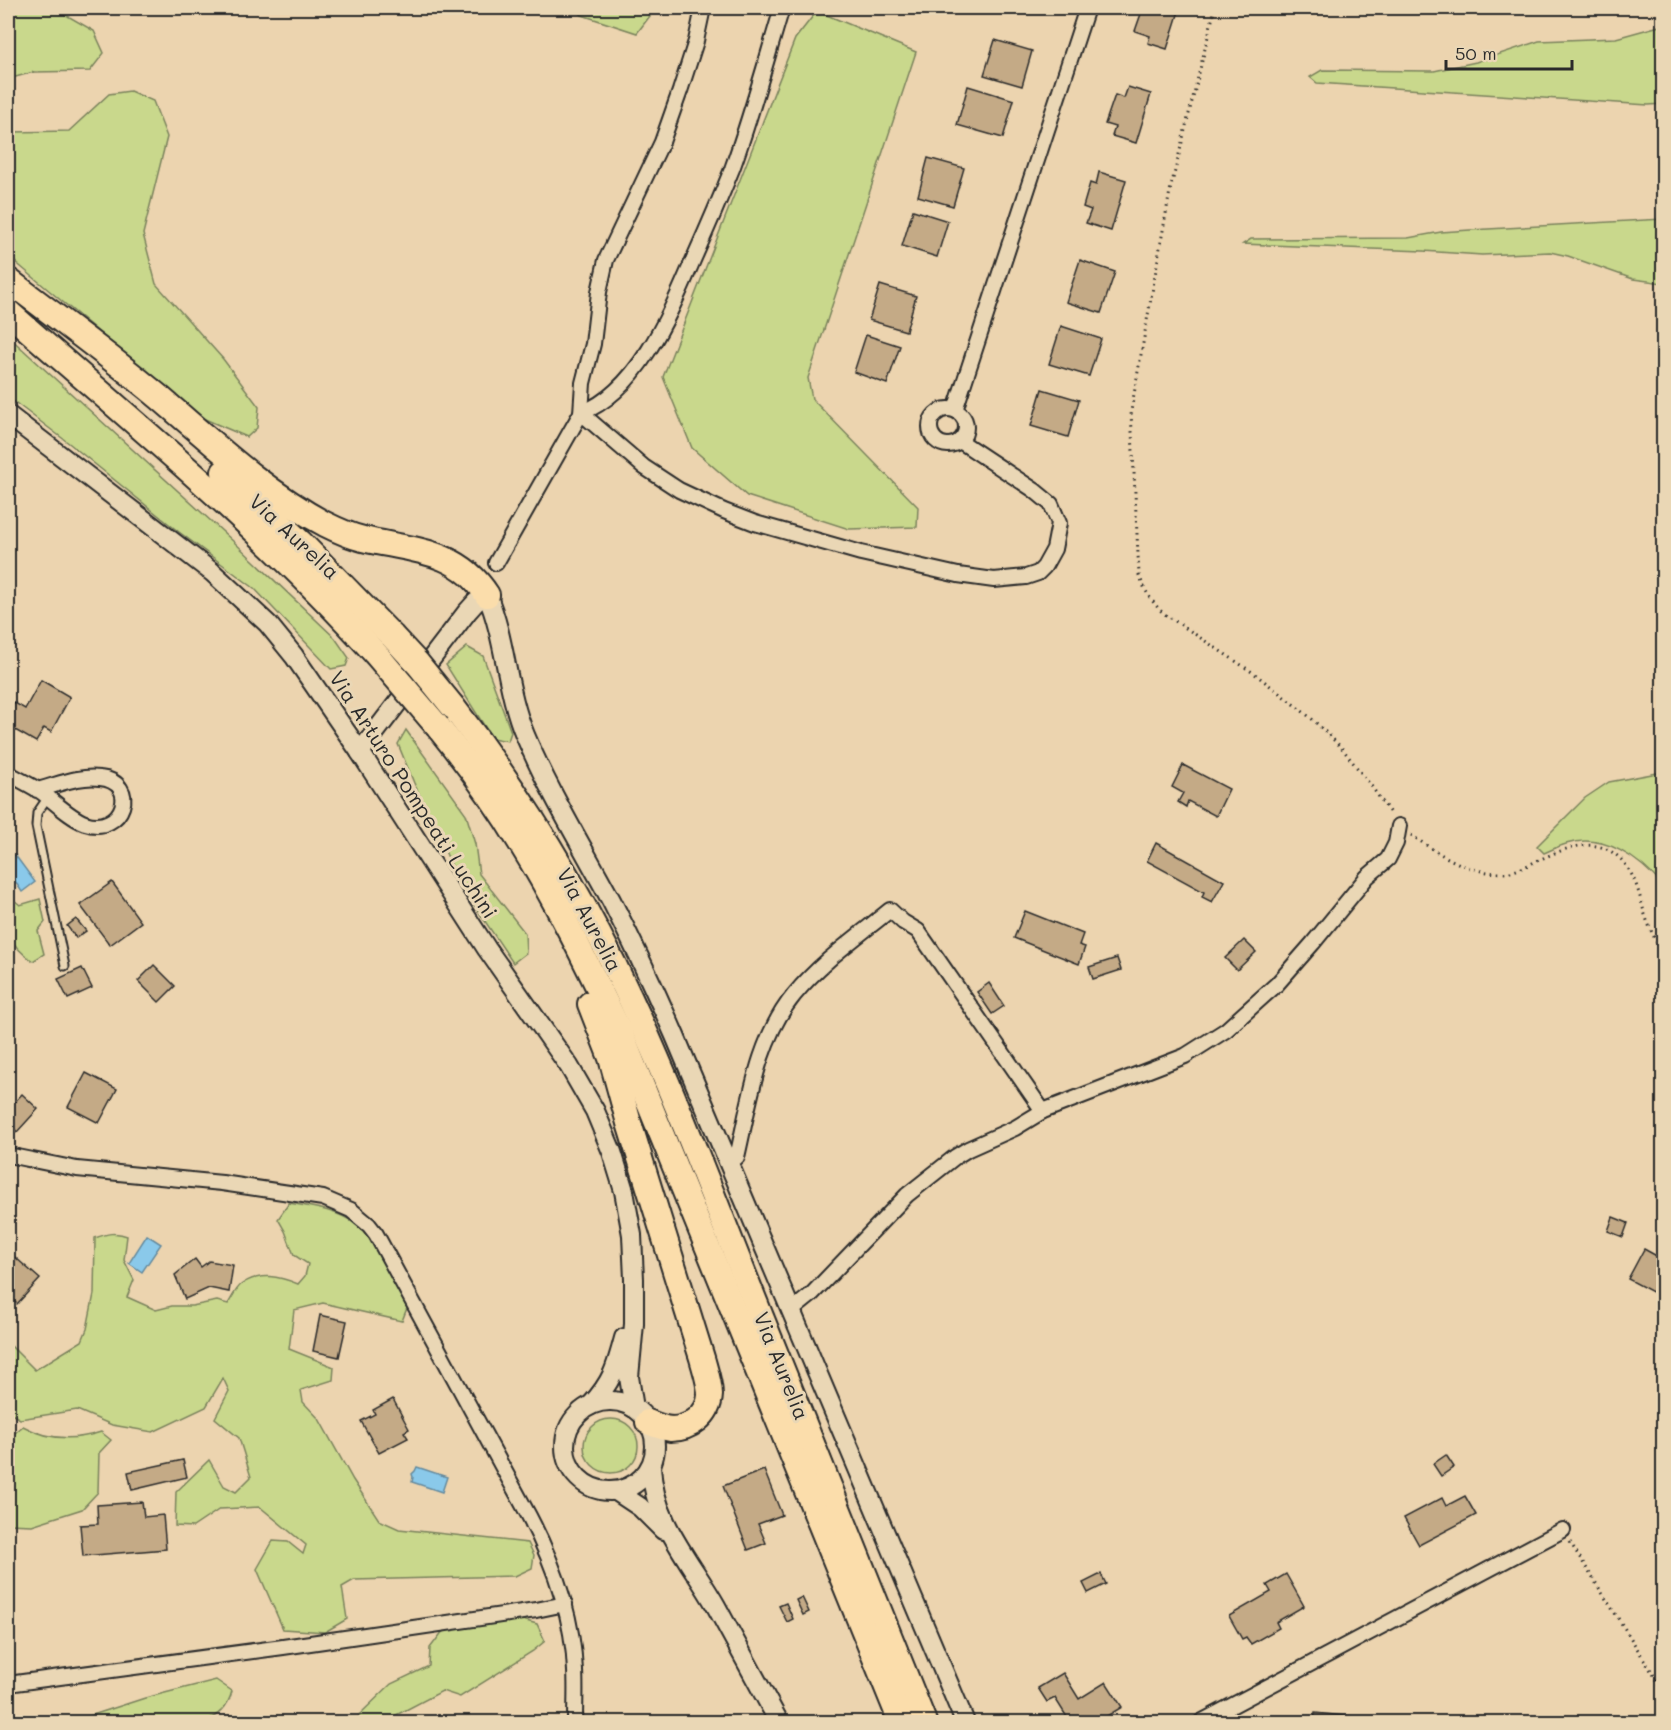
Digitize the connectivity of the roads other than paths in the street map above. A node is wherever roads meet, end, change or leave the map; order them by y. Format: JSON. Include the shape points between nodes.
{"nodes":[{"id":1,"x":704,"y":8,"type":"edge"},
{"id":2,"x":782,"y":8,"type":"edge"},
{"id":3,"x":1087,"y":8,"type":"edge"},
{"id":4,"x":8,"y":281,"type":"edge"},
{"id":5,"x":8,"y":312,"type":"edge"},
{"id":6,"x":955,"y":410,"type":"junction"},
{"id":7,"x":580,"y":413,"type":"junction"},
{"id":8,"x":8,"y":415,"type":"edge"},
{"id":9,"x":960,"y":441,"type":"junction"},
{"id":10,"x":496,"y":563,"type":"dead end"},
{"id":11,"x":487,"y":595,"type":"junction"},
{"id":12,"x":360,"y":752,"type":"junction"},
{"id":13,"x":8,"y":773,"type":"edge"},
{"id":14,"x":42,"y":793,"type":"junction"},
{"id":15,"x":1399,"y":826,"type":"road end"},
{"id":16,"x":521,"y":843,"type":"junction"},
{"id":17,"x":65,"y":966,"type":"dead end"},
{"id":18,"x":1043,"y":1111,"type":"junction"},
{"id":19,"x":8,"y":1155,"type":"edge"},
{"id":20,"x":729,"y":1164,"type":"junction"},
{"id":21,"x":633,"y":1298,"type":"junction"},
{"id":22,"x":790,"y":1312,"type":"junction"},
{"id":23,"x":591,"y":1406,"type":"junction"},
{"id":24,"x":641,"y":1415,"type":"junction"},
{"id":25,"x":651,"y":1466,"type":"junction"},
{"id":26,"x":616,"y":1491,"type":"junction"},
{"id":27,"x":1563,"y":1530,"type":"road end"},
{"id":28,"x":678,"y":1548,"type":"junction"},
{"id":29,"x":565,"y":1604,"type":"junction"},
{"id":30,"x":8,"y":1684,"type":"edge"},
{"id":31,"x":575,"y":1722,"type":"edge"},
{"id":32,"x":779,"y":1722,"type":"edge"},
{"id":33,"x":901,"y":1722,"type":"edge"},
{"id":34,"x":924,"y":1722,"type":"edge"},
{"id":35,"x":965,"y":1722,"type":"edge"},
{"id":36,"x":1201,"y":1722,"type":"edge"}],
"edges":[{"from":1,"to":7,"type":"street","via":[[668,125],[606,260]]},
{"from":2,"to":7,"type":"street","via":[[732,169],[669,315],[624,383]]},
{"from":3,"to":6,"type":"street"},
{"from":4,"to":11,"type":"highway","via":[[286,501],[353,536],[449,560],[474,577]]},
{"from":4,"to":34,"type":"highway","name":"Via Aurelia","bridge":true,"via":[[334,575],[453,707],[551,849],[628,995],[689,1136]]},
{"from":5,"to":16,"type":"highway","name":"Via Aurelia","bridge":true,"via":[[307,580],[438,727]]},
{"from":6,"to":9,"type":"street","via":[[966,424]]},
{"from":6,"to":9,"type":"street","via":[[938,412],[931,432],[943,444]]},
{"from":7,"to":9,"type":"street","via":[[661,479],[694,498],[755,523],[958,575],[994,580],[1038,573],[1054,549],[1059,523],[1051,504]]},
{"from":7,"to":10,"type":"street"},
{"from":8,"to":12,"type":"street","name":"Via Arturo Pompeati Luchini","via":[[243,600],[281,639]]},
{"from":11,"to":12,"type":"street","via":[[467,612]]},
{"from":11,"to":20,"type":"street","via":[[524,734],[643,965]]},
{"from":12,"to":21,"type":"street","name":"Via Arturo Pompeati Luchini","via":[[595,1111],[624,1191],[632,1235]]},
{"from":13,"to":14,"type":"street"},
{"from":14,"to":14,"type":"street","via":[[76,818],[96,825],[116,818],[124,800],[117,784],[98,777],[73,780]]},
{"from":14,"to":17,"type":"lane","via":[[36,826]]},
{"from":15,"to":18,"type":"street","via":[[1388,859],[1367,878],[1277,984],[1226,1030],[1185,1056]]},
{"from":16,"to":24,"type":"highway","via":[[538,893],[611,1058],[710,1390],[703,1414],[683,1428],[660,1427]]},
{"from":16,"to":33,"type":"highway","name":"Via Aurelia","via":[[577,942],[620,1032]]},
{"from":18,"to":20,"type":"street","via":[[918,931],[890,910],[823,964],[793,996],[774,1025],[758,1065],[737,1157]]},
{"from":18,"to":22,"type":"street","via":[[968,1149],[931,1175]]},
{"from":19,"to":29,"type":"street","via":[[77,1169],[311,1196],[343,1205],[360,1216],[376,1234],[529,1516],[551,1561]]},
{"from":20,"to":22,"type":"street"},
{"from":21,"to":23,"type":"street","name":"Via Arturo Pompeati Luchini","via":[[612,1377]]},
{"from":21,"to":24,"type":"street","name":"Via Arturo Pompeati Luchini","via":[[628,1377]]},
{"from":22,"to":35,"type":"street"},
{"from":23,"to":24,"type":"street","via":[[620,1403]]},
{"from":23,"to":26,"type":"street","via":[[571,1424],[566,1438],[569,1466],[589,1486]]},
{"from":24,"to":25,"type":"street","via":[[653,1432],[655,1455]]},
{"from":25,"to":26,"type":"street","via":[[630,1487]]},
{"from":25,"to":28,"type":"street","via":[[659,1508]]},
{"from":26,"to":28,"type":"street","via":[[640,1506]]},
{"from":27,"to":36,"type":"street"},
{"from":28,"to":32,"type":"street","via":[[715,1604]]},
{"from":29,"to":30,"type":"street"},
{"from":29,"to":31,"type":"street","via":[[575,1671]]}]}
